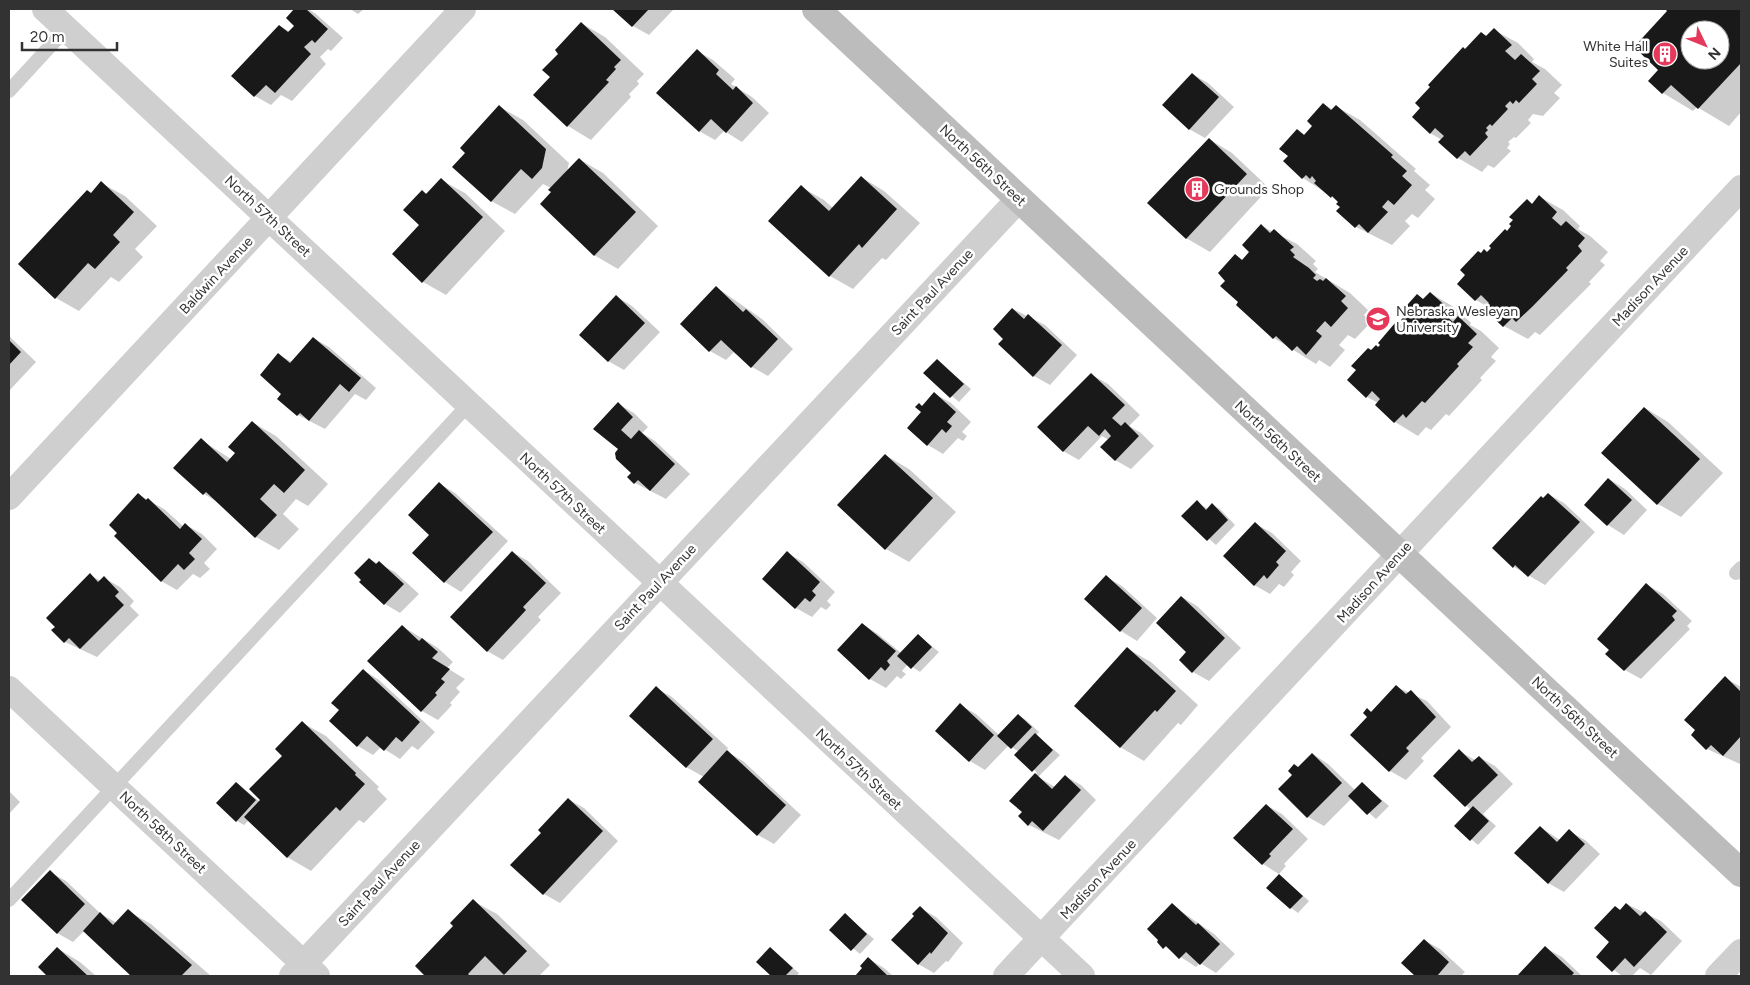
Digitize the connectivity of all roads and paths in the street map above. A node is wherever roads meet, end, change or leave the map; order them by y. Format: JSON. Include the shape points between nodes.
{"nodes":[{"id":1,"x":45,"y":9,"type":"edge"},
{"id":2,"x":464,"y":9,"type":"edge"},
{"id":3,"x":816,"y":9,"type":"edge"},
{"id":4,"x":66,"y":29,"type":"junction"},
{"id":5,"x":9,"y":91,"type":"edge"},
{"id":6,"x":1741,"y":188,"type":"edge"},
{"id":7,"x":1019,"y":199,"type":"junction"},
{"id":8,"x":269,"y":217,"type":"junction"},
{"id":9,"x":469,"y":404,"type":"junction"},
{"id":10,"x":9,"y":497,"type":"edge"},
{"id":11,"x":1400,"y":554,"type":"junction"},
{"id":12,"x":659,"y":583,"type":"junction"},
{"id":13,"x":9,"y":689,"type":"edge"},
{"id":14,"x":115,"y":787,"type":"junction"},
{"id":15,"x":1741,"y":873,"type":"edge"},
{"id":16,"x":9,"y":900,"type":"edge"},
{"id":17,"x":1042,"y":938,"type":"junction"},
{"id":18,"x":1741,"y":952,"type":"edge"},
{"id":19,"x":304,"y":972,"type":"edge"},
{"id":20,"x":1006,"y":976,"type":"edge"},
{"id":21,"x":1082,"y":976,"type":"edge"},
{"id":22,"x":1718,"y":976,"type":"edge"}],
"edges":[{"from":1,"to":4,"type":"street","name":"North 57th Street"},
{"from":2,"to":8,"type":"street","name":"Baldwin Avenue"},
{"from":3,"to":7,"type":"main road","name":"North 56th Street"},
{"from":4,"to":5,"type":"lane"},
{"from":4,"to":8,"type":"street","name":"North 57th Street"},
{"from":6,"to":11,"type":"street","name":"Madison Avenue"},
{"from":7,"to":11,"type":"main road","name":"North 56th Street"},
{"from":7,"to":12,"type":"street","name":"Saint Paul Avenue"},
{"from":8,"to":9,"type":"street","name":"North 57th Street"},
{"from":8,"to":10,"type":"street","name":"Baldwin Avenue"},
{"from":9,"to":12,"type":"street","name":"North 57th Street"},
{"from":9,"to":14,"type":"lane"},
{"from":11,"to":15,"type":"main road","name":"North 56th Street"},
{"from":11,"to":17,"type":"street","name":"Madison Avenue"},
{"from":12,"to":17,"type":"street","name":"North 57th Street"},
{"from":12,"to":19,"type":"street","name":"Saint Paul Avenue"},
{"from":13,"to":14,"type":"street","name":"North 58th Street"},
{"from":14,"to":16,"type":"lane"},
{"from":14,"to":19,"type":"street","name":"North 58th Street"},
{"from":17,"to":20,"type":"street","name":"Madison Avenue"},
{"from":17,"to":21,"type":"street","name":"North 57th Street"},
{"from":18,"to":22,"type":"street"}]}
